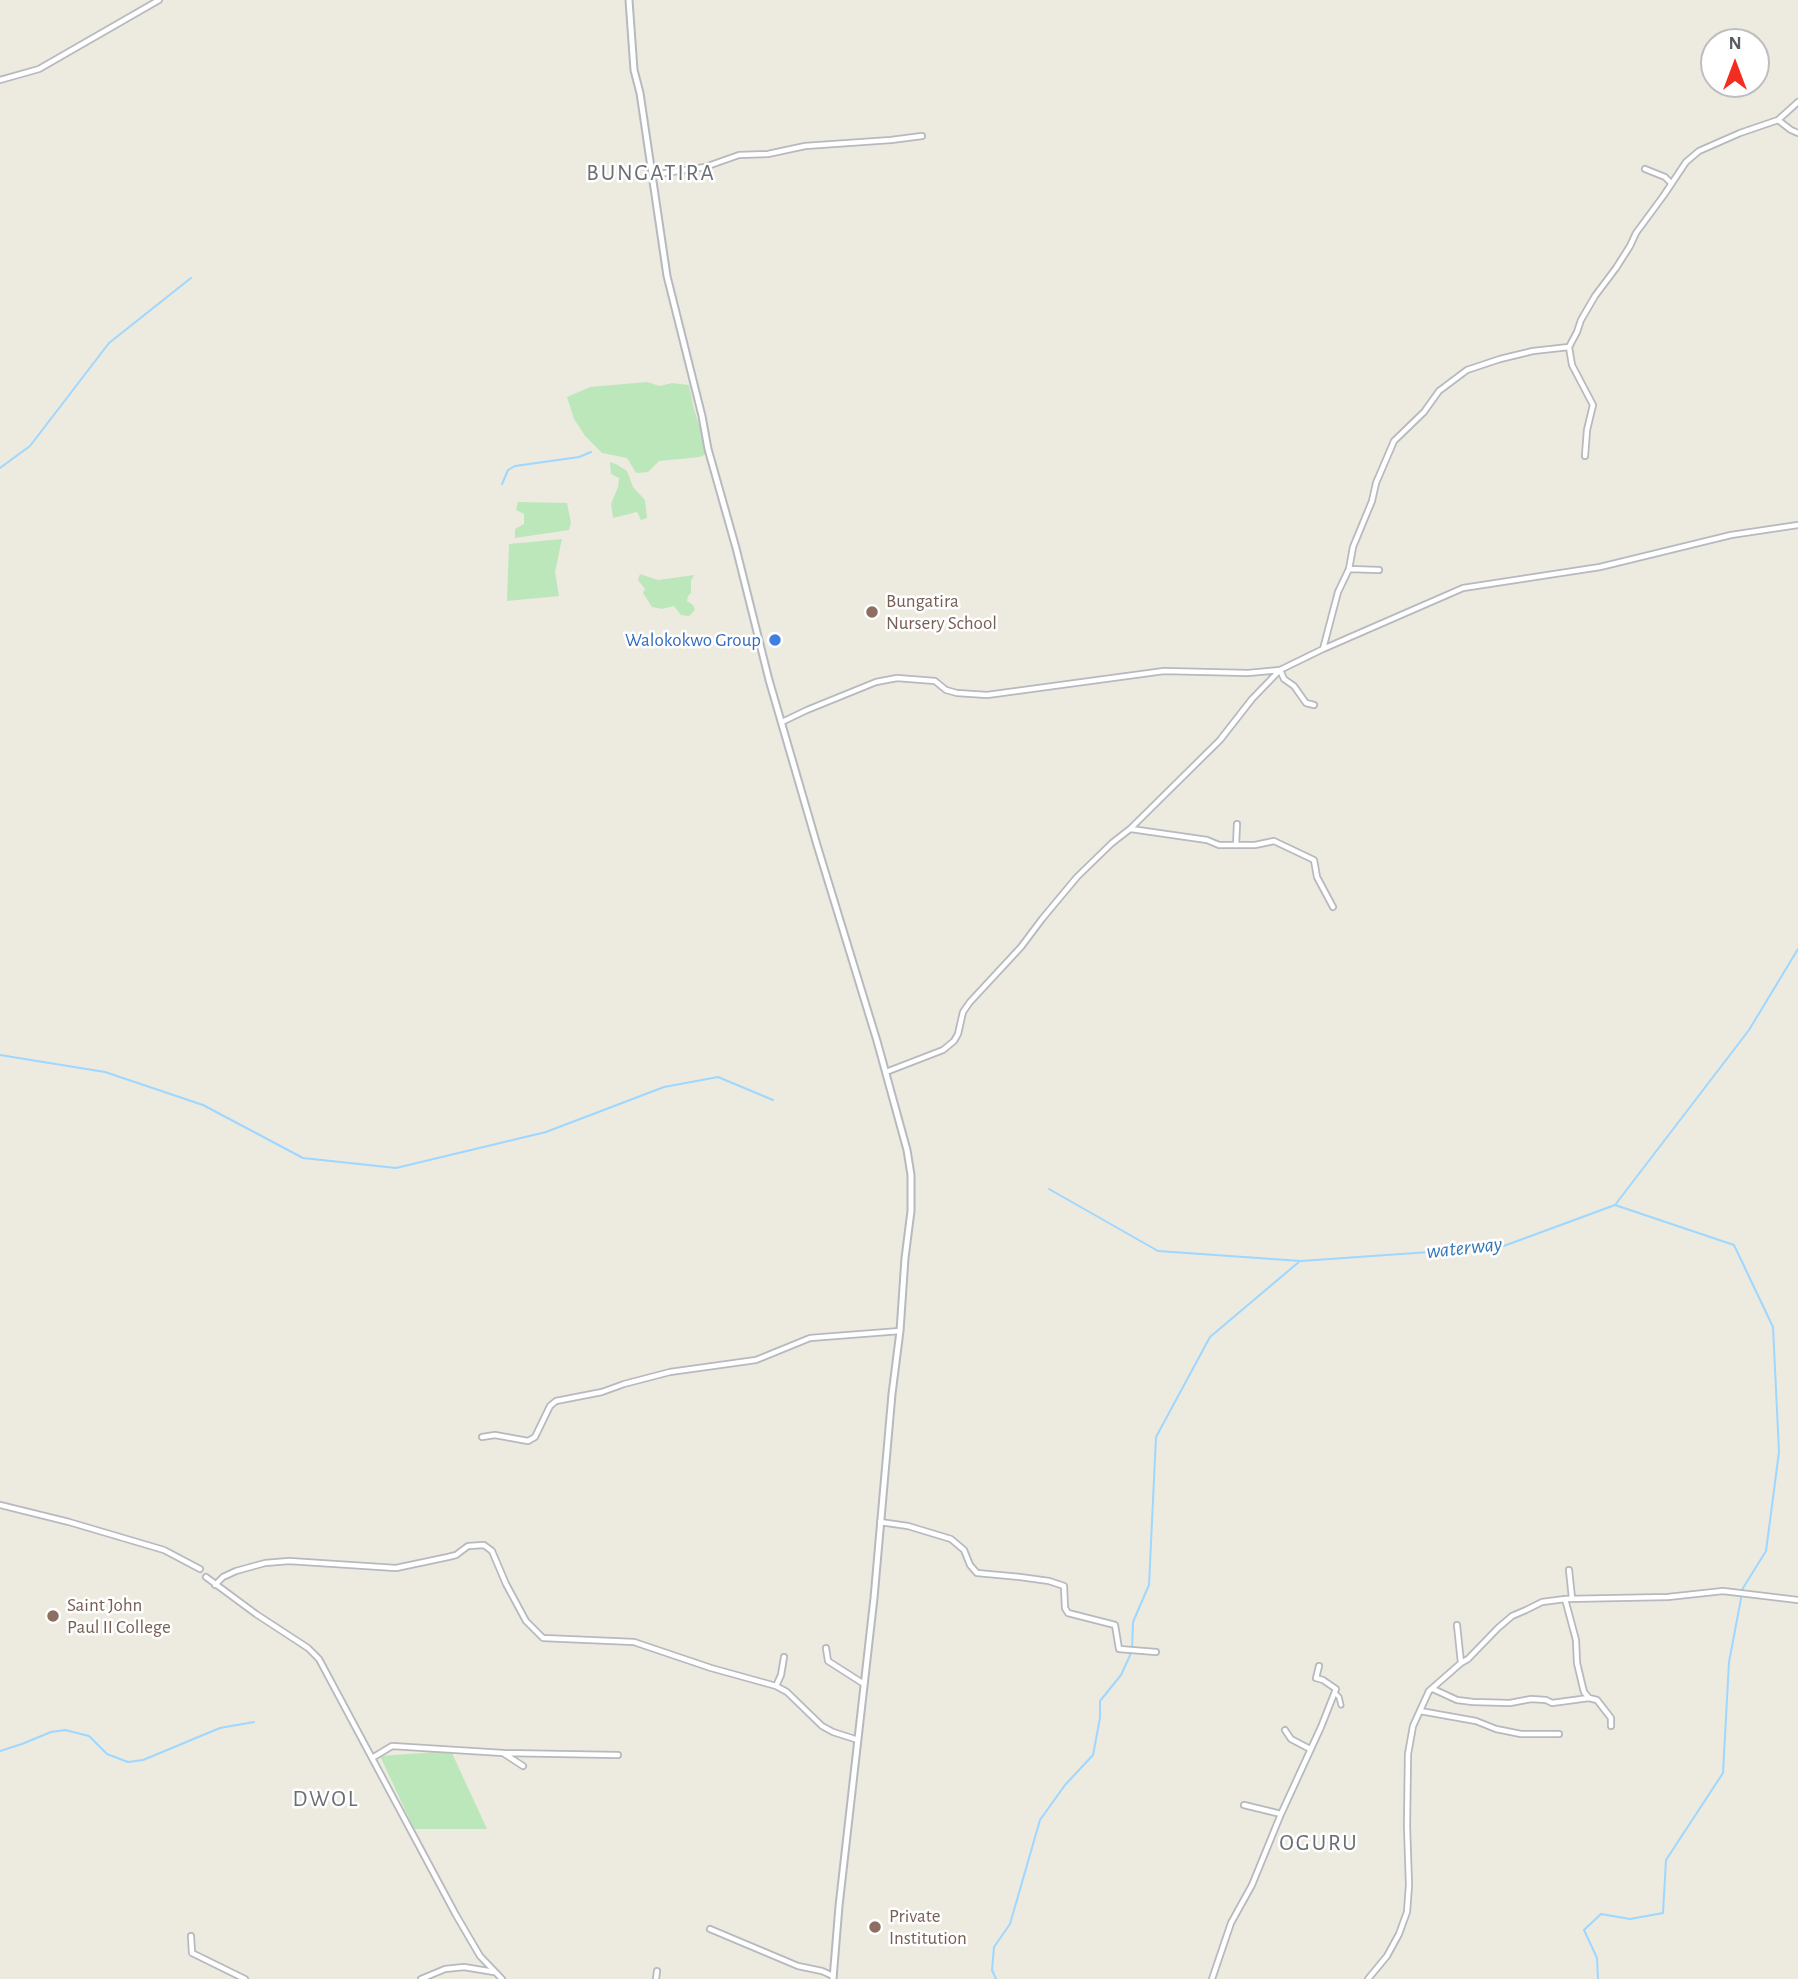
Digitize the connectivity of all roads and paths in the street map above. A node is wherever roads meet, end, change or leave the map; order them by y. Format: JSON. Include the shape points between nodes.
{"nodes":[{"id":1,"x":159,"y":0,"type":"edge"},
{"id":2,"x":629,"y":0,"type":"edge"},
{"id":3,"x":0,"y":80,"type":"edge"},
{"id":4,"x":1798,"y":102,"type":"edge"},
{"id":5,"x":1777,"y":120,"type":"junction"},
{"id":6,"x":1798,"y":133,"type":"edge"},
{"id":7,"x":922,"y":135,"type":"dead end"},
{"id":8,"x":1645,"y":169,"type":"dead end"},
{"id":9,"x":652,"y":175,"type":"junction"},
{"id":10,"x":1671,"y":183,"type":"junction"},
{"id":11,"x":1569,"y":347,"type":"junction"},
{"id":12,"x":1586,"y":456,"type":"dead end"},
{"id":13,"x":1798,"y":525,"type":"edge"},
{"id":14,"x":1349,"y":569,"type":"junction"},
{"id":15,"x":1379,"y":570,"type":"dead end"},
{"id":16,"x":1323,"y":649,"type":"junction"},
{"id":17,"x":1280,"y":670,"type":"junction"},
{"id":18,"x":1314,"y":705,"type":"dead end"},
{"id":19,"x":782,"y":722,"type":"junction"},
{"id":20,"x":1237,"y":824,"type":"dead end"},
{"id":21,"x":1130,"y":829,"type":"junction"},
{"id":22,"x":1236,"y":845,"type":"junction"},
{"id":23,"x":1333,"y":907,"type":"dead end"},
{"id":24,"x":886,"y":1072,"type":"junction"},
{"id":25,"x":900,"y":1331,"type":"junction"},
{"id":26,"x":482,"y":1437,"type":"dead end"},
{"id":27,"x":0,"y":1505,"type":"edge"},
{"id":28,"x":880,"y":1522,"type":"junction"},
{"id":29,"x":201,"y":1569,"type":"dead end"},
{"id":30,"x":1569,"y":1570,"type":"dead end"},
{"id":31,"x":206,"y":1577,"type":"dead end"},
{"id":32,"x":215,"y":1585,"type":"junction"},
{"id":33,"x":1569,"y":1599,"type":"junction"},
{"id":34,"x":1798,"y":1600,"type":"edge"},
{"id":35,"x":1457,"y":1625,"type":"dead end"},
{"id":36,"x":825,"y":1648,"type":"dead end"},
{"id":37,"x":1156,"y":1652,"type":"dead end"},
{"id":38,"x":784,"y":1657,"type":"dead end"},
{"id":39,"x":1461,"y":1664,"type":"junction"},
{"id":40,"x":1319,"y":1666,"type":"dead end"},
{"id":41,"x":864,"y":1684,"type":"junction"},
{"id":42,"x":776,"y":1686,"type":"junction"},
{"id":43,"x":1432,"y":1688,"type":"junction"},
{"id":44,"x":1335,"y":1693,"type":"junction"},
{"id":45,"x":1589,"y":1698,"type":"junction"},
{"id":46,"x":1341,"y":1705,"type":"dead end"},
{"id":47,"x":1420,"y":1710,"type":"junction"},
{"id":48,"x":1611,"y":1726,"type":"dead end"},
{"id":49,"x":1285,"y":1730,"type":"dead end"},
{"id":50,"x":1559,"y":1734,"type":"dead end"},
{"id":51,"x":858,"y":1740,"type":"junction"},
{"id":52,"x":1310,"y":1749,"type":"junction"},
{"id":53,"x":503,"y":1753,"type":"junction"},
{"id":54,"x":618,"y":1755,"type":"dead end"},
{"id":55,"x":372,"y":1758,"type":"junction"},
{"id":56,"x":523,"y":1766,"type":"dead end"},
{"id":57,"x":1244,"y":1805,"type":"dead end"},
{"id":58,"x":1281,"y":1814,"type":"junction"},
{"id":59,"x":710,"y":1929,"type":"dead end"},
{"id":60,"x":191,"y":1936,"type":"dead end"},
{"id":61,"x":657,"y":1970,"type":"dead end"},
{"id":62,"x":495,"y":1973,"type":"junction"},
{"id":63,"x":832,"y":1978,"type":"edge"},
{"id":64,"x":245,"y":1979,"type":"edge"},
{"id":65,"x":421,"y":1979,"type":"edge"},
{"id":66,"x":502,"y":1979,"type":"edge"},
{"id":67,"x":656,"y":1979,"type":"edge"},
{"id":68,"x":1212,"y":1979,"type":"edge"},
{"id":69,"x":1368,"y":1979,"type":"edge"}],
"edges":[{"from":1,"to":3,"type":"street","via":[[39,69]]},
{"from":2,"to":9,"type":"street","via":[[634,70]]},
{"from":4,"to":5,"type":"street"},
{"from":5,"to":6,"type":"street"},
{"from":5,"to":10,"type":"street","via":[[1699,151]]},
{"from":7,"to":9,"type":"street","via":[[739,155],[705,167]]},
{"from":8,"to":10,"type":"street"},
{"from":9,"to":19,"type":"street","via":[[667,276],[708,450]]},
{"from":10,"to":11,"type":"street","via":[[1594,296]]},
{"from":11,"to":12,"type":"street","via":[[1572,365],[1593,405]]},
{"from":11,"to":14,"type":"street","via":[[1533,351],[1467,370],[1439,391],[1394,441],[1353,547]]},
{"from":13,"to":16,"type":"street","via":[[1731,535],[1608,565],[1476,585]]},
{"from":14,"to":15,"type":"street"},
{"from":14,"to":16,"type":"street"},
{"from":16,"to":17,"type":"street"},
{"from":17,"to":18,"type":"street","via":[[1306,703]]},
{"from":17,"to":19,"type":"street","via":[[1164,671],[987,695],[957,693],[935,681],[897,678],[876,682]]},
{"from":17,"to":21,"type":"street","via":[[1220,740]]},
{"from":19,"to":24,"type":"street"},
{"from":20,"to":22,"type":"street"},
{"from":21,"to":22,"type":"street"},
{"from":21,"to":24,"type":"street","via":[[1077,877],[970,1002],[951,1043]]},
{"from":22,"to":23,"type":"street","via":[[1274,841],[1314,860],[1317,877]]},
{"from":24,"to":25,"type":"street","via":[[911,1175]]},
{"from":25,"to":26,"type":"street","via":[[810,1338],[756,1360],[670,1373],[561,1399],[550,1406],[535,1437],[528,1441]]},
{"from":25,"to":28,"type":"street"},
{"from":27,"to":29,"type":"street","via":[[163,1550]]},
{"from":28,"to":37,"type":"street","via":[[951,1539],[964,1550],[977,1573],[1064,1586],[1068,1613],[1115,1625],[1119,1649]]},
{"from":28,"to":41,"type":"street"},
{"from":30,"to":33,"type":"street"},
{"from":31,"to":32,"type":"street"},
{"from":32,"to":42,"type":"street","via":[[236,1571],[265,1563],[396,1568],[484,1545],[492,1551],[526,1620],[543,1638],[635,1642]]},
{"from":32,"to":55,"type":"street","via":[[320,1659]]},
{"from":33,"to":34,"type":"street","via":[[1723,1591]]},
{"from":33,"to":39,"type":"street","via":[[1542,1602],[1512,1616]]},
{"from":33,"to":45,"type":"street","via":[[1577,1663]]},
{"from":35,"to":39,"type":"street"},
{"from":36,"to":41,"type":"street","via":[[828,1661]]},
{"from":38,"to":42,"type":"street"},
{"from":39,"to":43,"type":"street"},
{"from":40,"to":44,"type":"street","via":[[1316,1678],[1336,1689]]},
{"from":41,"to":51,"type":"street"},
{"from":42,"to":51,"type":"street","via":[[822,1726]]},
{"from":43,"to":45,"type":"street","via":[[1468,1702],[1531,1699],[1552,1703]]},
{"from":43,"to":47,"type":"street"},
{"from":44,"to":46,"type":"street"},
{"from":44,"to":52,"type":"street"},
{"from":45,"to":48,"type":"street","via":[[1597,1700],[1611,1718]]},
{"from":47,"to":50,"type":"street","via":[[1521,1734]]},
{"from":47,"to":69,"type":"street","via":[[1408,1754],[1408,1912],[1387,1956]]},
{"from":49,"to":52,"type":"street","via":[[1291,1739]]},
{"from":51,"to":63,"type":"street"},
{"from":52,"to":58,"type":"street"},
{"from":53,"to":54,"type":"street"},
{"from":53,"to":55,"type":"street","via":[[392,1746]]},
{"from":53,"to":56,"type":"street"},
{"from":55,"to":62,"type":"street","via":[[456,1915]]},
{"from":57,"to":58,"type":"street"},
{"from":58,"to":68,"type":"street","via":[[1231,1923]]},
{"from":59,"to":63,"type":"street"},
{"from":60,"to":64,"type":"street","via":[[192,1953]]},
{"from":61,"to":67,"type":"street"},
{"from":62,"to":65,"type":"street","via":[[464,1966]]},
{"from":62,"to":66,"type":"street"}]}
